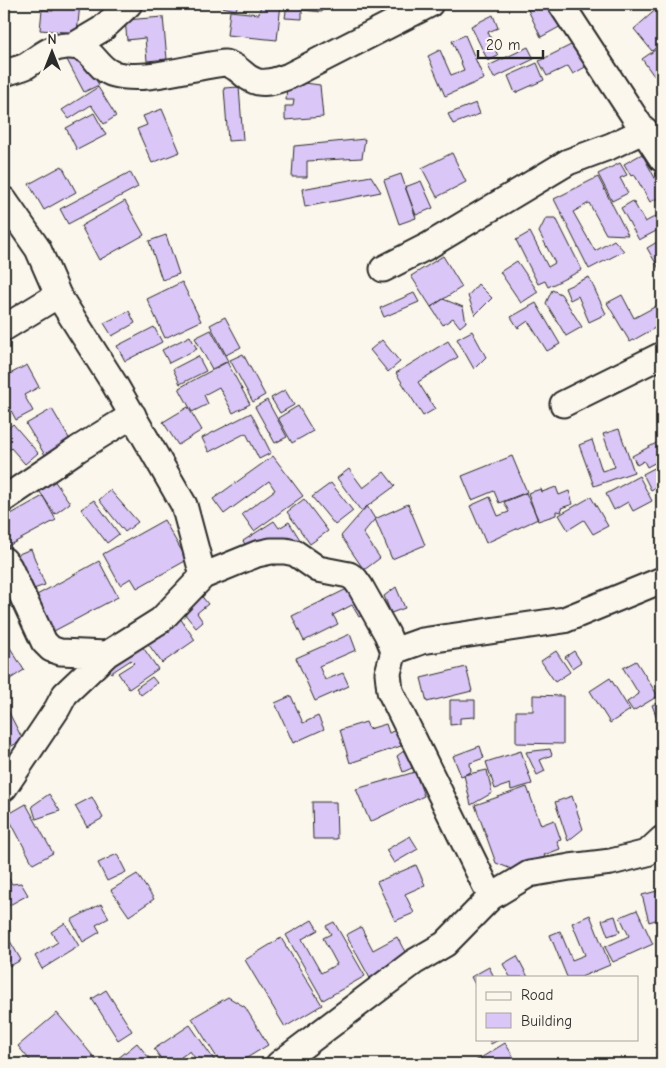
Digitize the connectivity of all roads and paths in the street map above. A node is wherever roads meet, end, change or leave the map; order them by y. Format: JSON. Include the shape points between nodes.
{"nodes":[{"id":1,"x":128,"y":4,"type":"edge"},
{"id":2,"x":430,"y":4,"type":"edge"},
{"id":3,"x":561,"y":4,"type":"edge"},
{"id":4,"x":75,"y":46,"type":"junction"},
{"id":5,"x":4,"y":72,"type":"edge"},
{"id":6,"x":644,"y":130,"type":"junction"},
{"id":7,"x":662,"y":159,"type":"edge"},
{"id":8,"x":4,"y":200,"type":"edge"},
{"id":9,"x":383,"y":269,"type":"dead end"},
{"id":10,"x":58,"y":295,"type":"junction"},
{"id":11,"x":4,"y":328,"type":"edge"},
{"id":12,"x":662,"y":354,"type":"edge"},
{"id":13,"x":563,"y":404,"type":"dead end"},
{"id":14,"x":132,"y":415,"type":"junction"},
{"id":15,"x":4,"y":500,"type":"edge"},
{"id":16,"x":4,"y":560,"type":"edge"},
{"id":17,"x":203,"y":576,"type":"junction"},
{"id":18,"x":662,"y":580,"type":"edge"},
{"id":19,"x":394,"y":651,"type":"junction"},
{"id":20,"x":107,"y":654,"type":"junction"},
{"id":21,"x":4,"y":788,"type":"edge"},
{"id":22,"x":662,"y":839,"type":"edge"},
{"id":23,"x":491,"y":897,"type":"junction"},
{"id":24,"x":280,"y":1064,"type":"edge"}],
"edges":[{"from":1,"to":4,"type":"street","via":[[102,29]]},
{"from":2,"to":4,"type":"street","via":[[273,82],[253,81],[236,66],[225,63],[141,76],[114,74],[107,72],[94,56]]},
{"from":3,"to":6,"type":"street"},
{"from":4,"to":5,"type":"street","via":[[54,48],[25,66]]},
{"from":6,"to":7,"type":"street"},
{"from":6,"to":9,"type":"street","via":[[568,162],[428,246]]},
{"from":8,"to":10,"type":"street","via":[[38,249]]},
{"from":10,"to":11,"type":"street"},
{"from":10,"to":14,"type":"street"},
{"from":12,"to":13,"type":"street"},
{"from":14,"to":15,"type":"street"},
{"from":14,"to":17,"type":"street","via":[[184,505]]},
{"from":16,"to":20,"type":"street","via":[[44,642],[51,649]]},
{"from":17,"to":19,"type":"street","via":[[257,554],[285,550],[295,553],[318,569],[355,579]]},
{"from":17,"to":20,"type":"street","via":[[161,620]]},
{"from":18,"to":19,"type":"street","via":[[564,620],[422,641]]},
{"from":19,"to":23,"type":"street","via":[[388,673],[390,691]]},
{"from":20,"to":21,"type":"street","via":[[65,694]]},
{"from":22,"to":23,"type":"street","via":[[647,853],[611,862],[529,874]]},
{"from":23,"to":24,"type":"street","via":[[445,944],[414,962]]}]}
